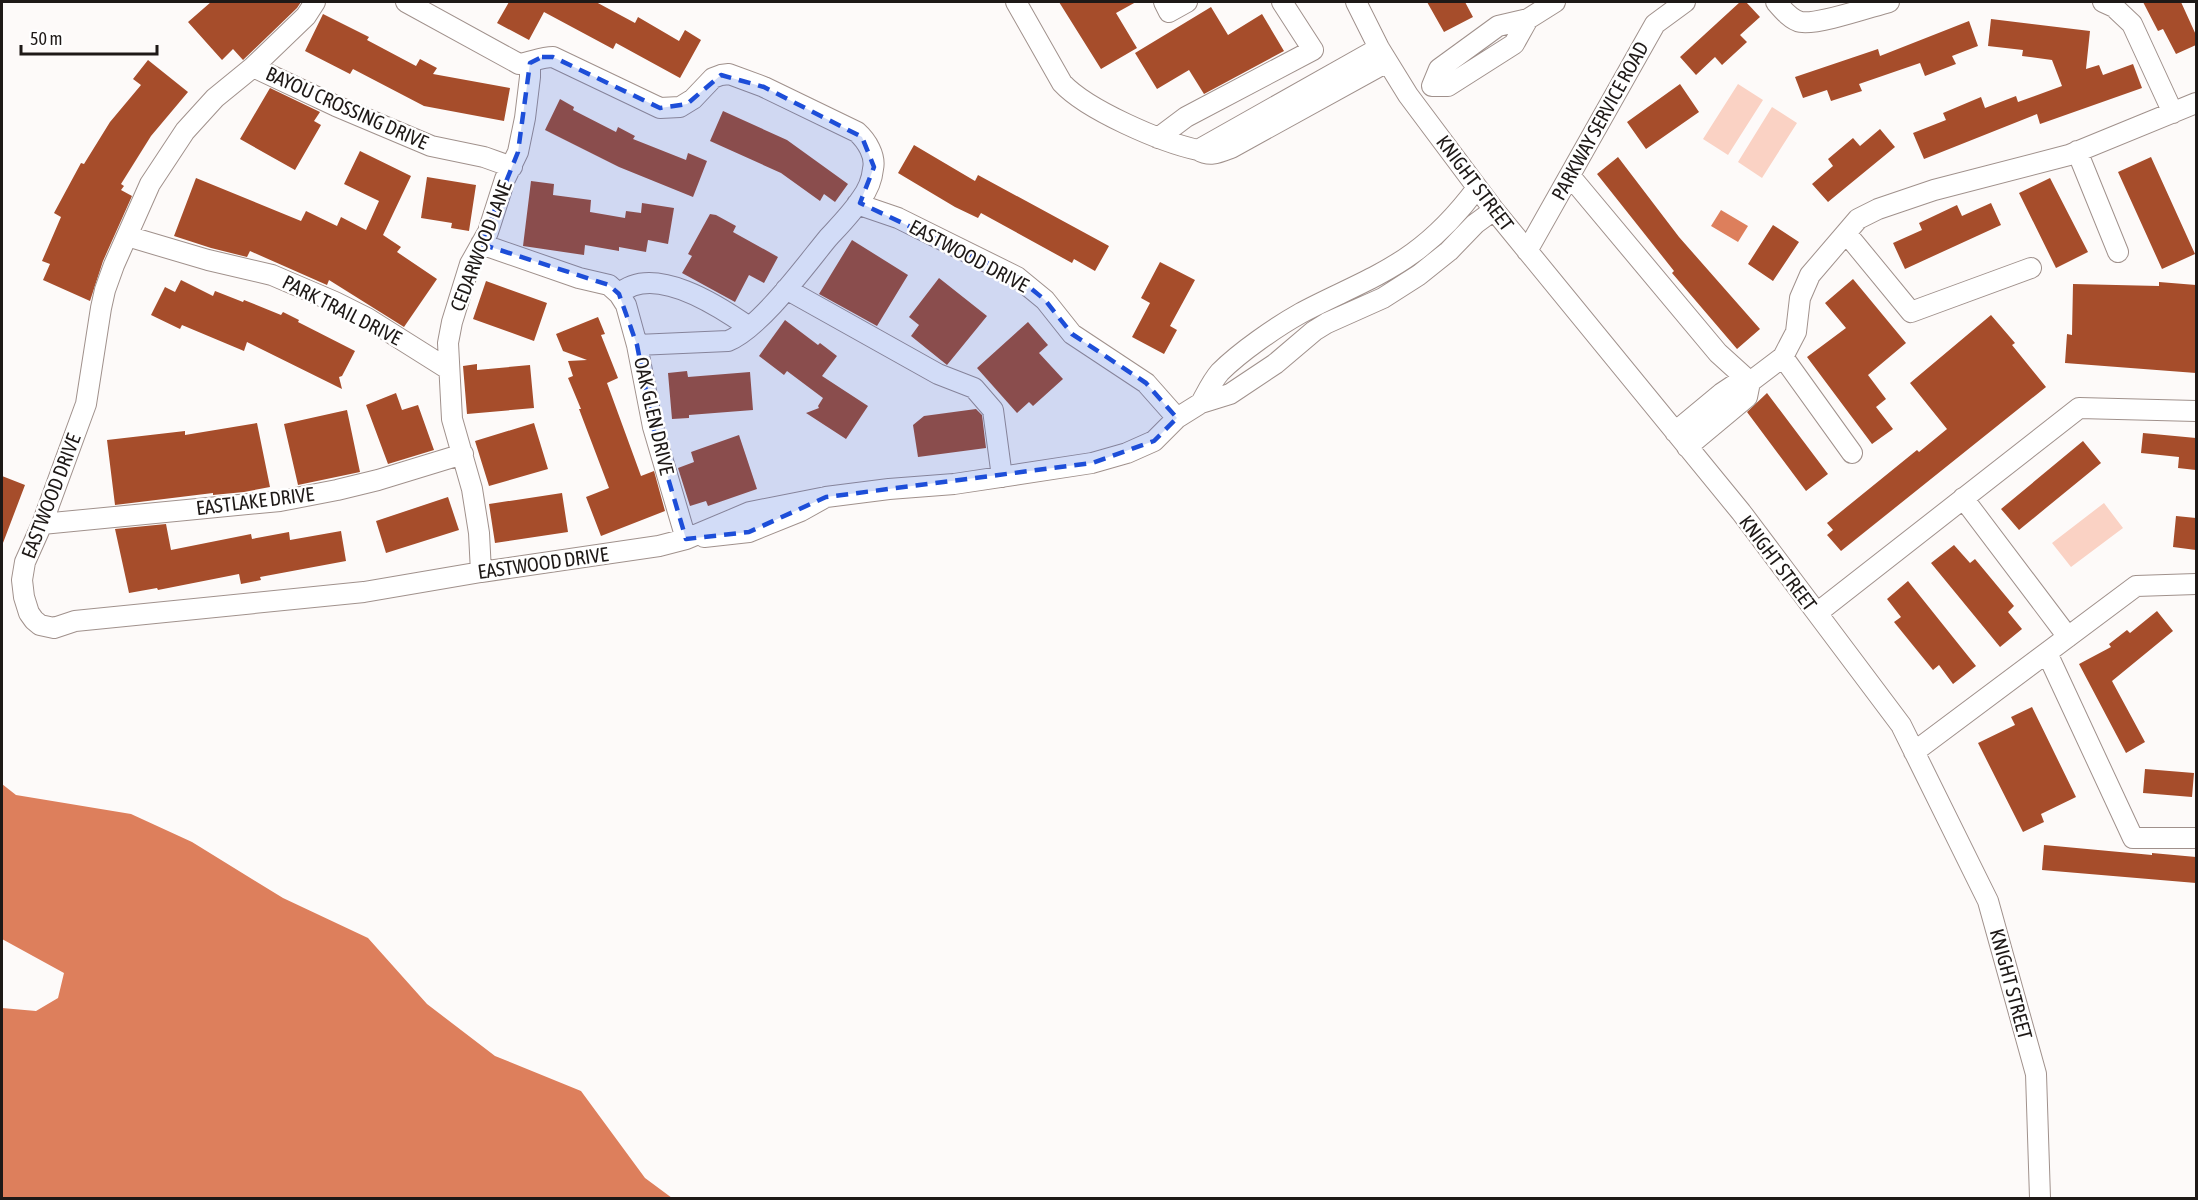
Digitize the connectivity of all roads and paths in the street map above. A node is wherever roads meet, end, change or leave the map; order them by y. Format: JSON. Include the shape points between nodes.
{"nodes":[{"id":1,"x":315,"y":2,"type":"edge"},
{"id":2,"x":406,"y":2,"type":"edge"},
{"id":3,"x":1017,"y":2,"type":"edge"},
{"id":4,"x":1164,"y":2,"type":"edge"},
{"id":5,"x":1187,"y":2,"type":"edge"},
{"id":6,"x":1282,"y":2,"type":"edge"},
{"id":7,"x":1356,"y":2,"type":"edge"},
{"id":8,"x":1555,"y":2,"type":"edge"},
{"id":9,"x":1685,"y":2,"type":"edge"},
{"id":10,"x":1776,"y":2,"type":"edge"},
{"id":11,"x":1889,"y":2,"type":"edge"},
{"id":12,"x":2103,"y":2,"type":"edge"},
{"id":13,"x":1313,"y":50,"type":"junction"},
{"id":14,"x":1383,"y":55,"type":"junction"},
{"id":15,"x":530,"y":63,"type":"junction"},
{"id":16,"x":253,"y":67,"type":"junction"},
{"id":17,"x":1332,"y":83,"type":"junction"},
{"id":18,"x":1412,"y":100,"type":"junction"},
{"id":19,"x":2196,"y":103,"type":"edge"},
{"id":20,"x":2173,"y":113,"type":"junction"},
{"id":21,"x":1158,"y":138,"type":"junction"},
{"id":22,"x":2078,"y":151,"type":"junction"},
{"id":23,"x":512,"y":167,"type":"junction"},
{"id":24,"x":1570,"y":177,"type":"junction"},
{"id":25,"x":1477,"y":188,"type":"junction"},
{"id":26,"x":857,"y":204,"type":"junction"},
{"id":27,"x":1494,"y":210,"type":"junction"},
{"id":28,"x":1846,"y":233,"type":"junction"},
{"id":29,"x":127,"y":236,"type":"junction"},
{"id":30,"x":481,"y":244,"type":"junction"},
{"id":31,"x":1527,"y":251,"type":"junction"},
{"id":32,"x":2118,"y":252,"type":"dead end"},
{"id":33,"x":2031,"y":268,"type":"dead end"},
{"id":34,"x":786,"y":289,"type":"junction"},
{"id":35,"x":619,"y":294,"type":"junction"},
{"id":36,"x":749,"y":327,"type":"junction"},
{"id":37,"x":637,"y":345,"type":"junction"},
{"id":38,"x":1783,"y":357,"type":"junction"},
{"id":39,"x":448,"y":369,"type":"junction"},
{"id":40,"x":1750,"y":382,"type":"junction"},
{"id":41,"x":1200,"y":403,"type":"junction"},
{"id":42,"x":2196,"y":411,"type":"edge"},
{"id":43,"x":1178,"y":418,"type":"junction"},
{"id":44,"x":1681,"y":440,"type":"junction"},
{"id":45,"x":1852,"y":453,"type":"dead end"},
{"id":46,"x":463,"y":454,"type":"junction"},
{"id":47,"x":1002,"y":477,"type":"junction"},
{"id":48,"x":1963,"y":498,"type":"junction"},
{"id":49,"x":42,"y":524,"type":"junction"},
{"id":50,"x":686,"y":539,"type":"junction"},
{"id":51,"x":481,"y":572,"type":"junction"},
{"id":52,"x":2196,"y":584,"type":"edge"},
{"id":53,"x":1816,"y":613,"type":"junction"},
{"id":54,"x":2068,"y":637,"type":"junction"},
{"id":55,"x":2047,"y":653,"type":"junction"},
{"id":56,"x":1914,"y":752,"type":"junction"},
{"id":57,"x":2196,"y":838,"type":"edge"},
{"id":58,"x":2040,"y":1198,"type":"edge"}],
"edges":[{"from":1,"to":16,"type":"street","name":"EASTWOOD DRIVE","via":[[306,16]]},
{"from":2,"to":15,"type":"street","via":[[519,64]]},
{"from":3,"to":21,"type":"street","via":[[1072,94]]},
{"from":4,"to":5,"type":"street","via":[[1170,12]]},
{"from":6,"to":13,"type":"street"},
{"from":7,"to":14,"type":"street","name":"KNIGHT STREET"},
{"from":8,"to":18,"type":"street","via":[[1528,19],[1498,26],[1439,69],[1432,86]]},
{"from":9,"to":24,"type":"street","name":"PARKWAY SERVICE ROAD","via":[[1655,24]]},
{"from":10,"to":11,"type":"street","via":[[1799,22],[1814,23]]},
{"from":12,"to":20,"type":"street","via":[[2132,24]]},
{"from":13,"to":17,"type":"street"},
{"from":13,"to":21,"type":"street","via":[[1186,117]]},
{"from":14,"to":17,"type":"street"},
{"from":14,"to":18,"type":"street","name":"KNIGHT STREET"},
{"from":15,"to":23,"type":"street","name":"CEDARWOOD LANE","via":[[525,118]]},
{"from":15,"to":26,"type":"street","via":[[553,57],[660,108],[687,104],[721,75],[764,87],[862,137],[874,167]]},
{"from":16,"to":23,"type":"street","name":"BAYOU CROSSING DRIVE","via":[[431,146]]},
{"from":16,"to":29,"type":"street","name":"EASTWOOD DRIVE","via":[[185,131],[150,184]]},
{"from":17,"to":21,"type":"street","via":[[1198,150]]},
{"from":18,"to":25,"type":"street","name":"KNIGHT STREET"},
{"from":19,"to":20,"type":"street"},
{"from":20,"to":22,"type":"street"},
{"from":22,"to":28,"type":"street","via":[[1878,209],[1858,219]]},
{"from":22,"to":32,"type":"street"},
{"from":23,"to":30,"type":"street","name":"CEDARWOOD LANE"},
{"from":24,"to":31,"type":"street","name":"PARKWAY SERVICE ROAD"},
{"from":24,"to":40,"type":"street","via":[[1718,353]]},
{"from":25,"to":27,"type":"street","name":"KNIGHT STREET"},
{"from":25,"to":41,"type":"street","name":"EASTWOOD DRIVE","via":[[1413,253],[1301,313],[1243,354],[1219,373]]},
{"from":26,"to":34,"type":"street"},
{"from":26,"to":43,"type":"street","name":"EASTWOOD DRIVE","via":[[898,218],[1017,277],[1045,300],[1072,334],[1146,383]]},
{"from":27,"to":31,"type":"street","name":"KNIGHT STREET"},
{"from":27,"to":41,"type":"street","name":"EASTWOOD DRIVE","via":[[1419,275],[1383,298],[1320,327],[1287,356],[1230,394]]},
{"from":28,"to":33,"type":"street","via":[[1911,312]]},
{"from":28,"to":38,"type":"street","via":[[1810,275],[1800,298],[1796,332]]},
{"from":29,"to":39,"type":"street","name":"PARK TRAIL DRIVE","via":[[272,275],[367,318]]},
{"from":29,"to":49,"type":"street","name":"EASTWOOD DRIVE","via":[[105,290],[86,404]]},
{"from":30,"to":35,"type":"street","via":[[609,285]]},
{"from":30,"to":39,"type":"street","name":"CEDARWOOD LANE","via":[[470,264],[452,322]]},
{"from":31,"to":44,"type":"street","name":"KNIGHT STREET"},
{"from":34,"to":36,"type":"street"},
{"from":34,"to":47,"type":"street","via":[[938,374],[974,388],[993,410]]},
{"from":35,"to":36,"type":"street","via":[[646,283],[658,283],[688,292]]},
{"from":35,"to":37,"type":"street","name":"OAK GLEN DRIVE"},
{"from":36,"to":37,"type":"street","via":[[728,340]]},
{"from":37,"to":50,"type":"street","name":"OAK GLEN DRIVE","via":[[653,427]]},
{"from":38,"to":40,"type":"street"},
{"from":38,"to":45,"type":"street"},
{"from":39,"to":46,"type":"street","name":"CEDARWOOD LANE","via":[[452,419]]},
{"from":40,"to":44,"type":"street","via":[[1737,383],[1722,393]]},
{"from":41,"to":43,"type":"street","name":"EASTWOOD DRIVE"},
{"from":42,"to":48,"type":"street","via":[[2079,408]]},
{"from":43,"to":47,"type":"street","name":"EASTWOOD DRIVE","via":[[1154,441],[1127,453],[1092,463]]},
{"from":44,"to":53,"type":"street","name":"KNIGHT STREET","via":[[1741,512]]},
{"from":46,"to":49,"type":"street","name":"EASTLAKE DRIVE","via":[[368,482],[280,501]]},
{"from":46,"to":51,"type":"street","name":"CEDARWOOD LANE","via":[[479,533]]},
{"from":47,"to":50,"type":"street","name":"EASTWOOD DRIVE","via":[[826,497],[749,532]]},
{"from":48,"to":53,"type":"street"},
{"from":48,"to":54,"type":"street"},
{"from":49,"to":51,"type":"street","name":"EASTWOOD DRIVE","via":[[22,580],[29,613],[48,628],[75,621],[364,592]]},
{"from":50,"to":51,"type":"street","name":"EASTWOOD DRIVE"},
{"from":52,"to":54,"type":"street","via":[[2136,586]]},
{"from":53,"to":56,"type":"street","name":"KNIGHT STREET","via":[[1901,725]]},
{"from":54,"to":55,"type":"street"},
{"from":55,"to":56,"type":"street"},
{"from":55,"to":57,"type":"street","via":[[2133,838]]},
{"from":56,"to":58,"type":"street","name":"KNIGHT STREET","via":[[1988,901],[2036,1074]]}]}
